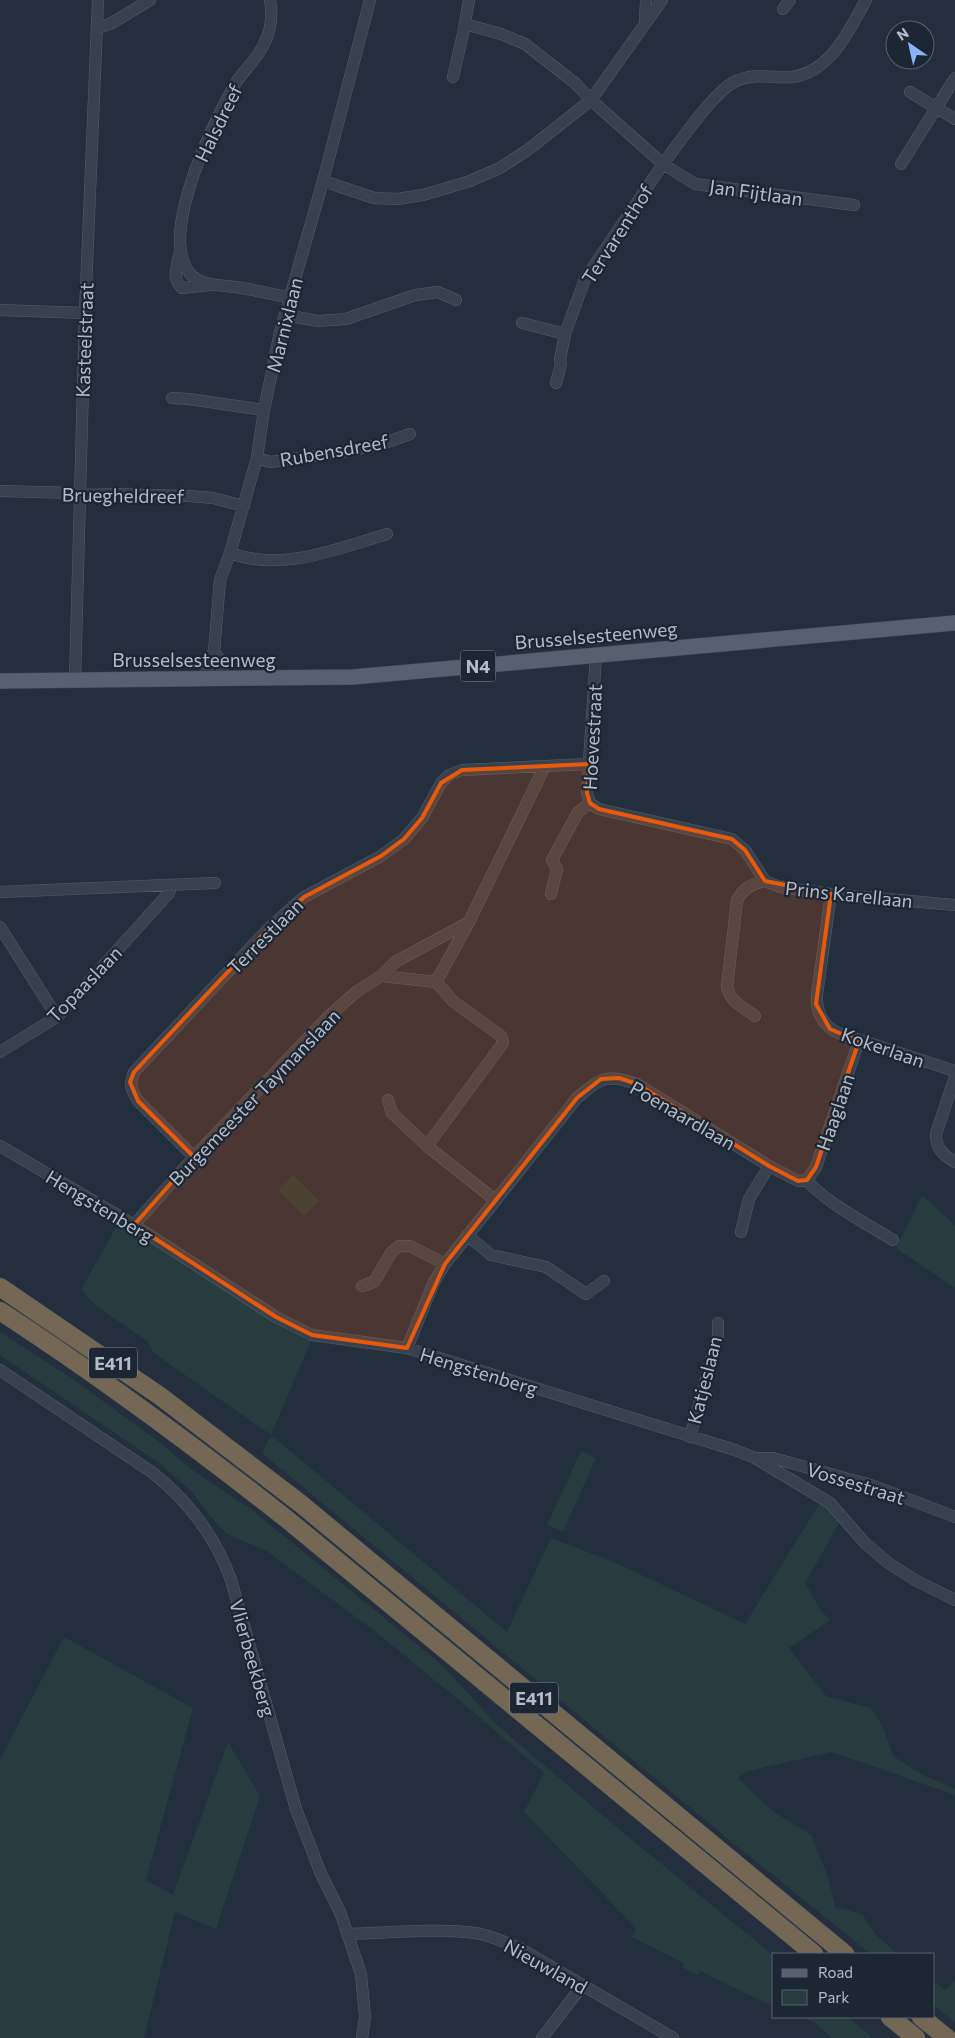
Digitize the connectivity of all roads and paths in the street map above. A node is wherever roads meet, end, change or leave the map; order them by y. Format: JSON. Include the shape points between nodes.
{"nodes":[{"id":1,"x":98,"y":0,"type":"edge"},
{"id":2,"x":150,"y":0,"type":"edge"},
{"id":3,"x":270,"y":0,"type":"edge"},
{"id":4,"x":370,"y":0,"type":"edge"},
{"id":5,"x":468,"y":0,"type":"edge"},
{"id":6,"x":646,"y":0,"type":"edge"},
{"id":7,"x":662,"y":0,"type":"edge"},
{"id":8,"x":866,"y":0,"type":"edge"},
{"id":9,"x":645,"y":21,"type":"junction"},
{"id":10,"x":465,"y":24,"type":"junction"},
{"id":11,"x":97,"y":28,"type":"junction"},
{"id":12,"x":453,"y":77,"type":"dead end"},
{"id":13,"x":955,"y":78,"type":"edge"},
{"id":14,"x":910,"y":92,"type":"dead end"},
{"id":15,"x":591,"y":100,"type":"junction"},
{"id":16,"x":937,"y":107,"type":"junction"},
{"id":17,"x":955,"y":119,"type":"edge"},
{"id":18,"x":663,"y":164,"type":"junction"},
{"id":19,"x":901,"y":164,"type":"dead end"},
{"id":20,"x":323,"y":180,"type":"junction"},
{"id":21,"x":854,"y":205,"type":"dead end"},
{"id":22,"x":291,"y":298,"type":"junction"},
{"id":23,"x":456,"y":300,"type":"dead end"},
{"id":24,"x":0,"y":310,"type":"edge"},
{"id":25,"x":84,"y":313,"type":"junction"},
{"id":26,"x":285,"y":315,"type":"junction"},
{"id":27,"x":522,"y":322,"type":"dead end"},
{"id":28,"x":565,"y":334,"type":"junction"},
{"id":29,"x":556,"y":383,"type":"dead end"},
{"id":30,"x":172,"y":398,"type":"dead end"},
{"id":31,"x":264,"y":410,"type":"junction"},
{"id":32,"x":410,"y":434,"type":"dead end"},
{"id":33,"x":257,"y":458,"type":"junction"},
{"id":34,"x":0,"y":491,"type":"edge"},
{"id":35,"x":80,"y":494,"type":"junction"},
{"id":36,"x":244,"y":506,"type":"junction"},
{"id":37,"x":387,"y":534,"type":"dead end"},
{"id":38,"x":230,"y":553,"type":"junction"},
{"id":39,"x":955,"y":623,"type":"edge"},
{"id":40,"x":214,"y":652,"type":"junction"},
{"id":41,"x":596,"y":655,"type":"junction"},
{"id":42,"x":205,"y":679,"type":"junction"},
{"id":43,"x":75,"y":680,"type":"junction"},
{"id":44,"x":222,"y":680,"type":"junction"},
{"id":45,"x":0,"y":682,"type":"edge"},
{"id":46,"x":589,"y":764,"type":"junction"},
{"id":47,"x":545,"y":766,"type":"junction"},
{"id":48,"x":590,"y":803,"type":"junction"},
{"id":49,"x":764,"y":881,"type":"junction"},
{"id":50,"x":215,"y":883,"type":"dead end"},
{"id":51,"x":172,"y":885,"type":"junction"},
{"id":52,"x":146,"y":886,"type":"junction"},
{"id":53,"x":0,"y":892,"type":"edge"},
{"id":54,"x":551,"y":894,"type":"dead end"},
{"id":55,"x":831,"y":894,"type":"junction"},
{"id":56,"x":159,"y":904,"type":"junction"},
{"id":57,"x":955,"y":905,"type":"edge"},
{"id":58,"x":468,"y":922,"type":"junction"},
{"id":59,"x":0,"y":927,"type":"edge"},
{"id":60,"x":381,"y":976,"type":"junction"},
{"id":61,"x":436,"y":982,"type":"junction"},
{"id":62,"x":755,"y":1016,"type":"dead end"},
{"id":63,"x":57,"y":1017,"type":"junction"},
{"id":64,"x":859,"y":1041,"type":"junction"},
{"id":65,"x":0,"y":1052,"type":"edge"},
{"id":66,"x":955,"y":1071,"type":"edge"},
{"id":67,"x":955,"y":1077,"type":"edge"},
{"id":68,"x":388,"y":1100,"type":"dead end"},
{"id":69,"x":0,"y":1146,"type":"edge"},
{"id":70,"x":428,"y":1146,"type":"junction"},
{"id":71,"x":194,"y":1157,"type":"junction"},
{"id":72,"x":955,"y":1162,"type":"edge"},
{"id":73,"x":769,"y":1166,"type":"junction"},
{"id":74,"x":807,"y":1180,"type":"junction"},
{"id":75,"x":495,"y":1200,"type":"junction"},
{"id":76,"x":134,"y":1225,"type":"junction"},
{"id":77,"x":741,"y":1232,"type":"dead end"},
{"id":78,"x":467,"y":1235,"type":"junction"},
{"id":79,"x":893,"y":1240,"type":"dead end"},
{"id":80,"x":445,"y":1264,"type":"junction"},
{"id":81,"x":604,"y":1281,"type":"dead end"},
{"id":82,"x":362,"y":1286,"type":"dead end"},
{"id":83,"x":0,"y":1287,"type":"edge"},
{"id":84,"x":0,"y":1311,"type":"edge"},
{"id":85,"x":718,"y":1323,"type":"dead end"},
{"id":86,"x":407,"y":1348,"type":"junction"},
{"id":87,"x":0,"y":1370,"type":"edge"},
{"id":88,"x":690,"y":1437,"type":"junction"},
{"id":89,"x":755,"y":1458,"type":"junction"},
{"id":90,"x":955,"y":1517,"type":"edge"},
{"id":91,"x":955,"y":1600,"type":"edge"},
{"id":92,"x":348,"y":1934,"type":"junction"},
{"id":93,"x":813,"y":1953,"type":"edge"},
{"id":94,"x":844,"y":1953,"type":"edge"},
{"id":95,"x":582,"y":1986,"type":"junction"},
{"id":96,"x":891,"y":2018,"type":"edge"},
{"id":97,"x":922,"y":2018,"type":"edge"},
{"id":98,"x":362,"y":2038,"type":"edge"},
{"id":99,"x":542,"y":2038,"type":"edge"},
{"id":100,"x":673,"y":2038,"type":"edge"},
{"id":101,"x":916,"y":2038,"type":"edge"},
{"id":102,"x":947,"y":2038,"type":"edge"}],
"edges":[{"from":1,"to":11,"type":"street","name":"Kasteelstraat"},
{"from":2,"to":11,"type":"street","via":[[112,23]]},
{"from":3,"to":22,"type":"street","name":"Halsdreef","via":[[271,24],[264,46],[238,80],[215,120],[193,174],[181,225],[180,253],[185,269],[210,285]]},
{"from":4,"to":20,"type":"street","name":"Marnixlaan"},
{"from":5,"to":10,"type":"street"},
{"from":6,"to":9,"type":"street"},
{"from":7,"to":9,"type":"street"},
{"from":8,"to":18,"type":"street","name":"Tervarenthof","via":[[840,46],[827,59],[804,74],[791,77],[763,75],[735,81],[720,91]]},
{"from":9,"to":15,"type":"street"},
{"from":10,"to":12,"type":"street"},
{"from":10,"to":15,"type":"street","name":"Jan Fijtlaan","via":[[525,44],[575,83]]},
{"from":11,"to":25,"type":"street","name":"Kasteelstraat"},
{"from":13,"to":16,"type":"street"},
{"from":14,"to":16,"type":"street"},
{"from":15,"to":18,"type":"street","name":"Jan Fijtlaan"},
{"from":15,"to":20,"type":"street","via":[[500,168],[447,188],[397,199],[374,198]]},
{"from":16,"to":17,"type":"street"},
{"from":16,"to":19,"type":"street"},
{"from":18,"to":21,"type":"street","name":"Jan Fijtlaan","via":[[695,184]]},
{"from":18,"to":28,"type":"street","name":"Tervarenthof","via":[[585,279]]},
{"from":20,"to":22,"type":"street","name":"Marnixlaan"},
{"from":22,"to":26,"type":"street","name":"Marnixlaan"},
{"from":23,"to":26,"type":"street","via":[[438,292],[415,295],[346,318],[318,321]]},
{"from":24,"to":25,"type":"street"},
{"from":25,"to":35,"type":"street","name":"Kasteelstraat"},
{"from":26,"to":31,"type":"street","name":"Marnixlaan"},
{"from":27,"to":28,"type":"street"},
{"from":28,"to":29,"type":"street","name":"Tervarenthof"},
{"from":30,"to":31,"type":"street"},
{"from":31,"to":33,"type":"street","name":"Marnixlaan"},
{"from":32,"to":33,"type":"street","name":"Rubensdreef","via":[[379,445],[330,454],[270,462]]},
{"from":33,"to":36,"type":"street","name":"Marnixlaan"},
{"from":34,"to":35,"type":"street","name":"Bruegheldreef"},
{"from":35,"to":36,"type":"street","name":"Bruegheldreef","via":[[188,496]]},
{"from":35,"to":43,"type":"street","name":"Kasteelstraat"},
{"from":36,"to":38,"type":"street","name":"Marnixlaan"},
{"from":37,"to":38,"type":"street","via":[[321,555],[286,560],[246,559]]},
{"from":38,"to":40,"type":"street","name":"Marnixlaan","via":[[220,580]]},
{"from":39,"to":41,"type":"main road","name":"Brusselsesteenweg","number":"N4"},
{"from":40,"to":42,"type":"street","name":"Marnixlaan","via":[[209,658]]},
{"from":40,"to":44,"type":"street","name":"Marnixlaan","via":[[222,662]]},
{"from":41,"to":44,"type":"main road","name":"Brusselsesteenweg","number":"N4","via":[[353,677]]},
{"from":41,"to":46,"type":"street","name":"Hoevestraat"},
{"from":42,"to":43,"type":"main road","name":"Brusselsesteenweg","number":"N4"},
{"from":42,"to":44,"type":"main road","name":"Brusselsesteenweg","number":"N4"},
{"from":43,"to":45,"type":"main road","name":"Brusselsesteenweg","number":"N4"},
{"from":46,"to":47,"type":"street","name":"Terrestlaan"},
{"from":46,"to":48,"type":"street","name":"Hoevestraat","via":[[587,793]]},
{"from":47,"to":58,"type":"street"},
{"from":47,"to":71,"type":"street","name":"Terrestlaan","via":[[462,770],[449,774],[422,818],[404,839],[381,856],[304,896],[269,928],[134,1072],[131,1090],[138,1101]]},
{"from":48,"to":49,"type":"street","name":"Prins Karellaan","via":[[599,809],[732,839],[746,850]]},
{"from":48,"to":54,"type":"street","name":"Hoevestraat","via":[[578,812],[552,860],[557,870]]},
{"from":49,"to":55,"type":"street","name":"Prins Karellaan","via":[[780,887]]},
{"from":49,"to":62,"type":"street","via":[[742,890],[737,900],[727,987],[736,1004]]},
{"from":50,"to":51,"type":"street"},
{"from":51,"to":52,"type":"street"},
{"from":51,"to":56,"type":"street","name":"Topaaslaan"},
{"from":52,"to":53,"type":"street"},
{"from":52,"to":56,"type":"street"},
{"from":55,"to":57,"type":"street","name":"Prins Karellaan"},
{"from":55,"to":64,"type":"street","name":"Kokerlaan","via":[[816,1004],[830,1029]]},
{"from":56,"to":63,"type":"street","name":"Topaaslaan"},
{"from":58,"to":60,"type":"street","name":"Burgemeester Taymanslaan","via":[[395,962]]},
{"from":58,"to":61,"type":"street"},
{"from":59,"to":63,"type":"street"},
{"from":60,"to":61,"type":"street"},
{"from":60,"to":71,"type":"street","name":"Burgemeester Taymanslaan","via":[[356,992],[329,1016]]},
{"from":61,"to":70,"type":"street","via":[[454,1002],[501,1036],[503,1043]]},
{"from":63,"to":65,"type":"street","name":"Topaaslaan"},
{"from":64,"to":66,"type":"street","name":"Kokerlaan"},
{"from":64,"to":74,"type":"street","name":"Haaglaan","via":[[816,1167]]},
{"from":67,"to":72,"type":"street","via":[[936,1134],[936,1142],[944,1156]]},
{"from":68,"to":70,"type":"street","via":[[392,1114]]},
{"from":69,"to":76,"type":"street","name":"Hengstenberg"},
{"from":70,"to":75,"type":"street"},
{"from":71,"to":76,"type":"street","name":"Burgemeester Taymanslaan"},
{"from":73,"to":74,"type":"street","name":"Poenaardlaan","via":[[798,1182]]},
{"from":73,"to":75,"type":"street","name":"Poenaardlaan","via":[[637,1084],[618,1078],[601,1079],[577,1098]]},
{"from":73,"to":77,"type":"street","via":[[749,1199]]},
{"from":74,"to":79,"type":"street","name":"Poenaardlaan","via":[[826,1197]]},
{"from":75,"to":78,"type":"street","name":"Poenaardlaan"},
{"from":76,"to":86,"type":"street","name":"Hengstenberg","via":[[276,1317],[312,1335]]},
{"from":78,"to":80,"type":"street","name":"Poenaardlaan"},
{"from":78,"to":81,"type":"street","via":[[491,1255],[555,1271],[586,1294]]},
{"from":80,"to":82,"type":"street","via":[[410,1246],[399,1246],[391,1253],[374,1282]]},
{"from":80,"to":86,"type":"street","name":"Poenaardlaan","via":[[434,1282]]},
{"from":83,"to":94,"type":"highway","number":"E411","via":[[160,1396],[293,1498]]},
{"from":84,"to":93,"type":"highway","number":"E411","via":[[63,1352],[288,1520]]},
{"from":85,"to":88,"type":"street","name":"Katjeslaan","via":[[718,1336]]},
{"from":86,"to":88,"type":"street","name":"Hengstenberg"},
{"from":87,"to":92,"type":"street","name":"Vlierbeekberg","via":[[154,1473],[182,1500],[211,1538],[231,1580],[296,1809]]},
{"from":88,"to":89,"type":"street","name":"Hengstenberg"},
{"from":89,"to":90,"type":"street","name":"Vossestraat","via":[[773,1458],[874,1486]]},
{"from":89,"to":91,"type":"street","name":"Hengstenberg","via":[[830,1503],[887,1562]]},
{"from":92,"to":95,"type":"street","name":"Nieuwland","via":[[476,1933],[519,1948]]},
{"from":92,"to":98,"type":"street","name":"Vlierbeekberg","via":[[364,1993]]},
{"from":95,"to":99,"type":"street"},
{"from":95,"to":100,"type":"street","name":"Nieuwland"},
{"from":96,"to":101,"type":"highway"},
{"from":97,"to":102,"type":"highway"}]}
